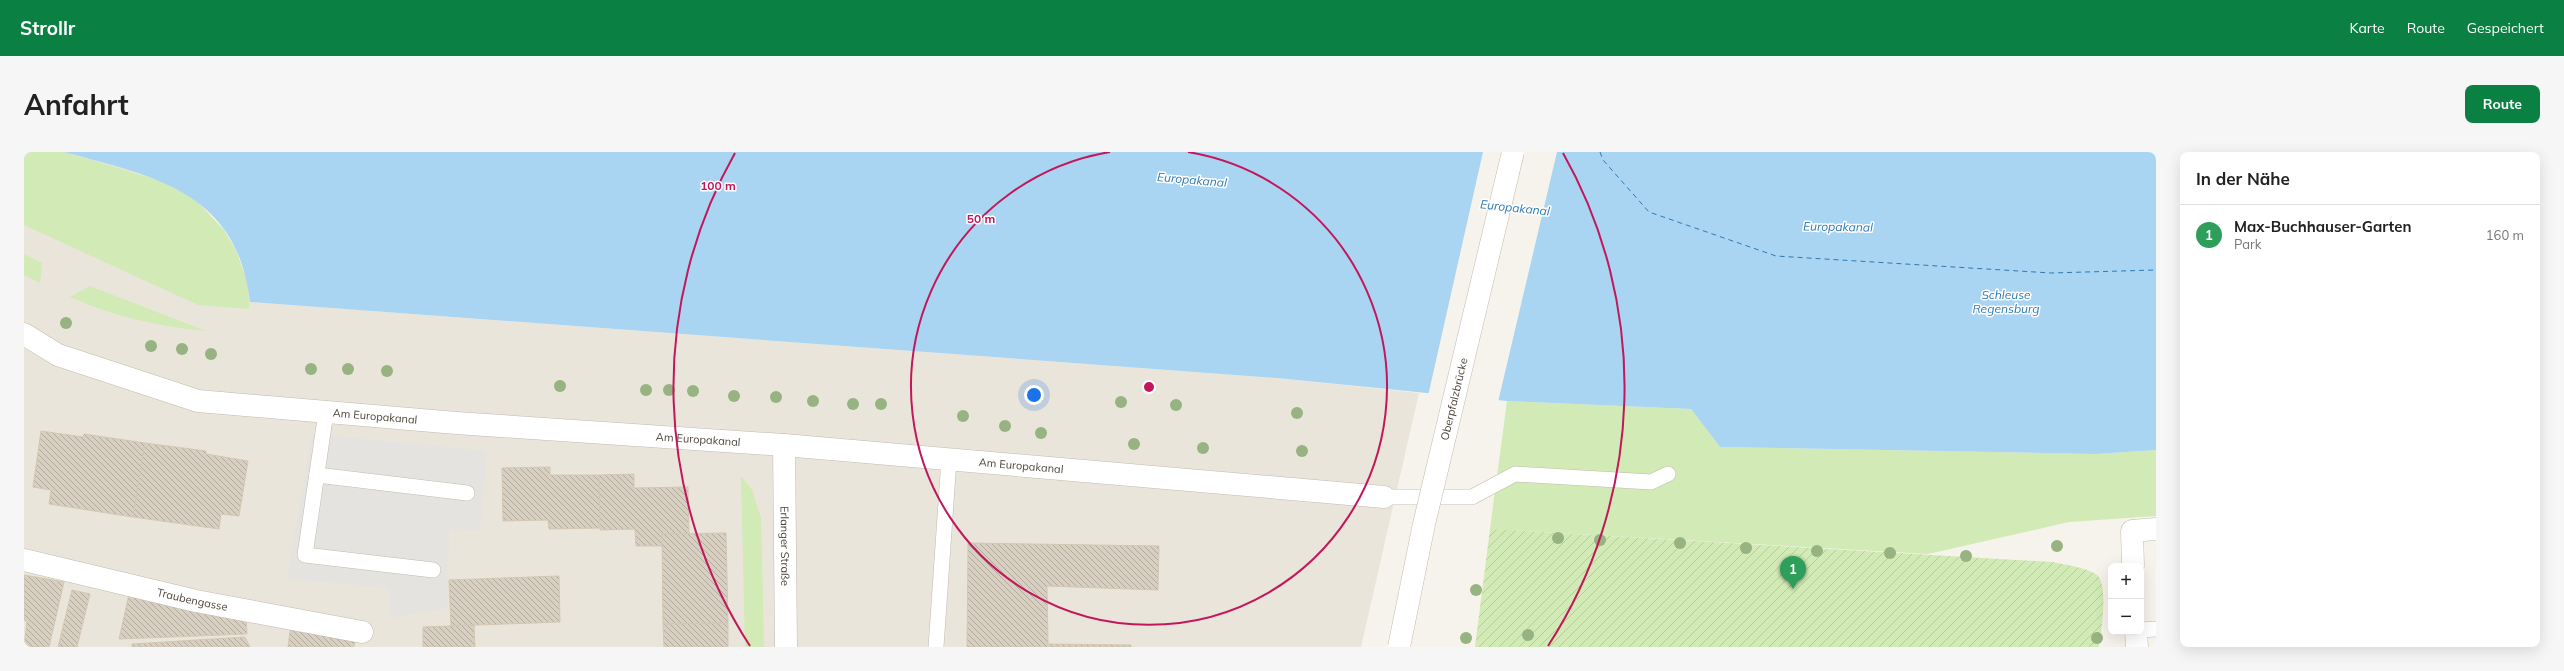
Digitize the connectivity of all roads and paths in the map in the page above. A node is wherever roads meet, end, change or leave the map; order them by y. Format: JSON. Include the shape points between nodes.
{"nodes":[{"id":1,"x":1513,"y":152,"type":"edge"},
{"id":2,"x":24,"y":334,"type":"edge"},
{"id":3,"x":326,"y":412,"type":"junction"},
{"id":4,"x":784,"y":445,"type":"junction"},
{"id":5,"x":949,"y":460,"type":"junction"},
{"id":6,"x":1668,"y":474,"type":"dead end"},
{"id":7,"x":317,"y":475,"type":"junction"},
{"id":8,"x":467,"y":493,"type":"dead end"},
{"id":9,"x":1384,"y":497,"type":"joint"},
{"id":10,"x":2156,"y":529,"type":"edge"},
{"id":11,"x":24,"y":560,"type":"edge"},
{"id":12,"x":2133,"y":563,"type":"edge"},
{"id":13,"x":433,"y":570,"type":"dead end"},
{"id":14,"x":2156,"y":629,"type":"edge"},
{"id":15,"x":2144,"y":630,"type":"edge"},
{"id":16,"x":362,"y":632,"type":"dead end"},
{"id":17,"x":2136,"y":635,"type":"edge"},
{"id":18,"x":786,"y":647,"type":"edge"},
{"id":19,"x":936,"y":647,"type":"edge"},
{"id":20,"x":1399,"y":647,"type":"edge"},
{"id":21,"x":2137,"y":647,"type":"edge"}],
"edges":[{"from":1,"to":20,"type":"street","name":"Oberpfalzbrücke","bridge":true,"via":[[1424,524]]},
{"from":2,"to":3,"type":"street","name":"Am Europakanal","via":[[58,355],[198,401]]},
{"from":3,"to":4,"type":"street","name":"Am Europakanal"},
{"from":3,"to":7,"type":"lane"},
{"from":4,"to":5,"type":"street","name":"Am Europakanal"},
{"from":4,"to":18,"type":"street","name":"Erlanger Straße"},
{"from":5,"to":9,"type":"street","name":"Am Europakanal"},
{"from":5,"to":19,"type":"lane"},
{"from":6,"to":9,"type":"lane","via":[[1651,482],[1515,474],[1472,497]]},
{"from":7,"to":8,"type":"lane"},
{"from":7,"to":13,"type":"lane","via":[[305,555]]},
{"from":10,"to":12,"type":"street","via":[[2132,531]]},
{"from":11,"to":16,"type":"street","name":"Traubengasse","via":[[196,601]]},
{"from":14,"to":15,"type":"lane"},
{"from":17,"to":21,"type":"street"}]}
